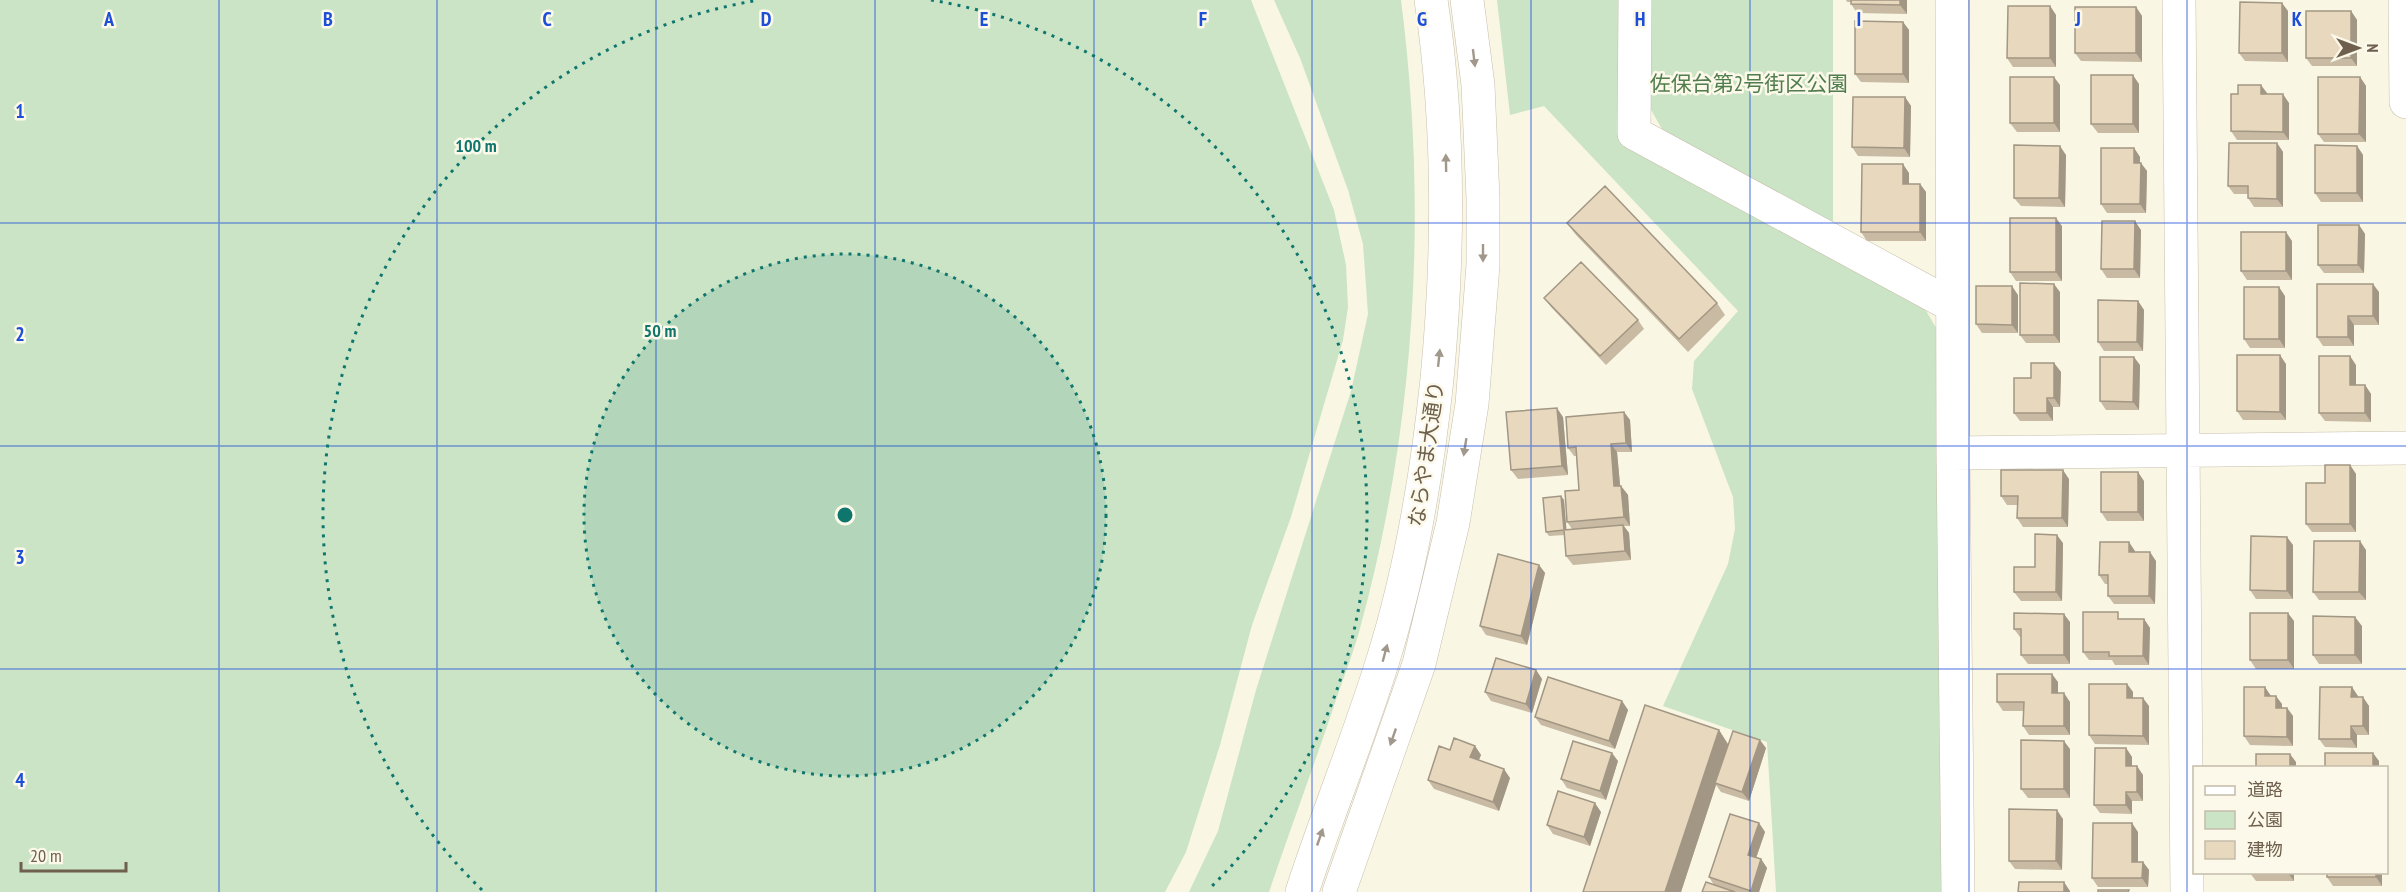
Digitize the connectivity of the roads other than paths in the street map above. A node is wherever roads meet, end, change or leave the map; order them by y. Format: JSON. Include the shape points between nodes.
{"nodes":[{"id":1,"x":1431,"y":0,"type":"edge"},
{"id":2,"x":1467,"y":0,"type":"edge"},
{"id":3,"x":1635,"y":0,"type":"edge"},
{"id":4,"x":1952,"y":0,"type":"edge"},
{"id":5,"x":2179,"y":0,"type":"edge"},
{"id":6,"x":2405,"y":0,"type":"edge"},
{"id":7,"x":2406,"y":102,"type":"edge"},
{"id":8,"x":1953,"y":306,"type":"junction"},
{"id":9,"x":2406,"y":448,"type":"edge"},
{"id":10,"x":2182,"y":450,"type":"junction"},
{"id":11,"x":1953,"y":453,"type":"junction"},
{"id":12,"x":1302,"y":892,"type":"edge"},
{"id":13,"x":1339,"y":892,"type":"edge"},
{"id":14,"x":1958,"y":892,"type":"edge"},
{"id":15,"x":2187,"y":892,"type":"edge"}],
"edges":[{"from":12,"to":1,"type":"street","name":"ならやま大通り","one_way":true,"via":[[1383,662],[1412,549],[1430,453],[1443,319],[1447,195],[1445,126]]},
{"from":2,"to":13,"type":"street","name":"ならやま大通り","one_way":true,"via":[[1478,85],[1483,198],[1483,265],[1472,404],[1453,523],[1419,664]]},
{"from":3,"to":8,"type":"street","via":[[1634,133]]},
{"from":4,"to":8,"type":"street"},
{"from":5,"to":10,"type":"street"},
{"from":6,"to":7,"type":"street"},
{"from":8,"to":11,"type":"street"},
{"from":9,"to":10,"type":"street"},
{"from":10,"to":11,"type":"street"},
{"from":10,"to":15,"type":"street"},
{"from":11,"to":14,"type":"street"}]}
